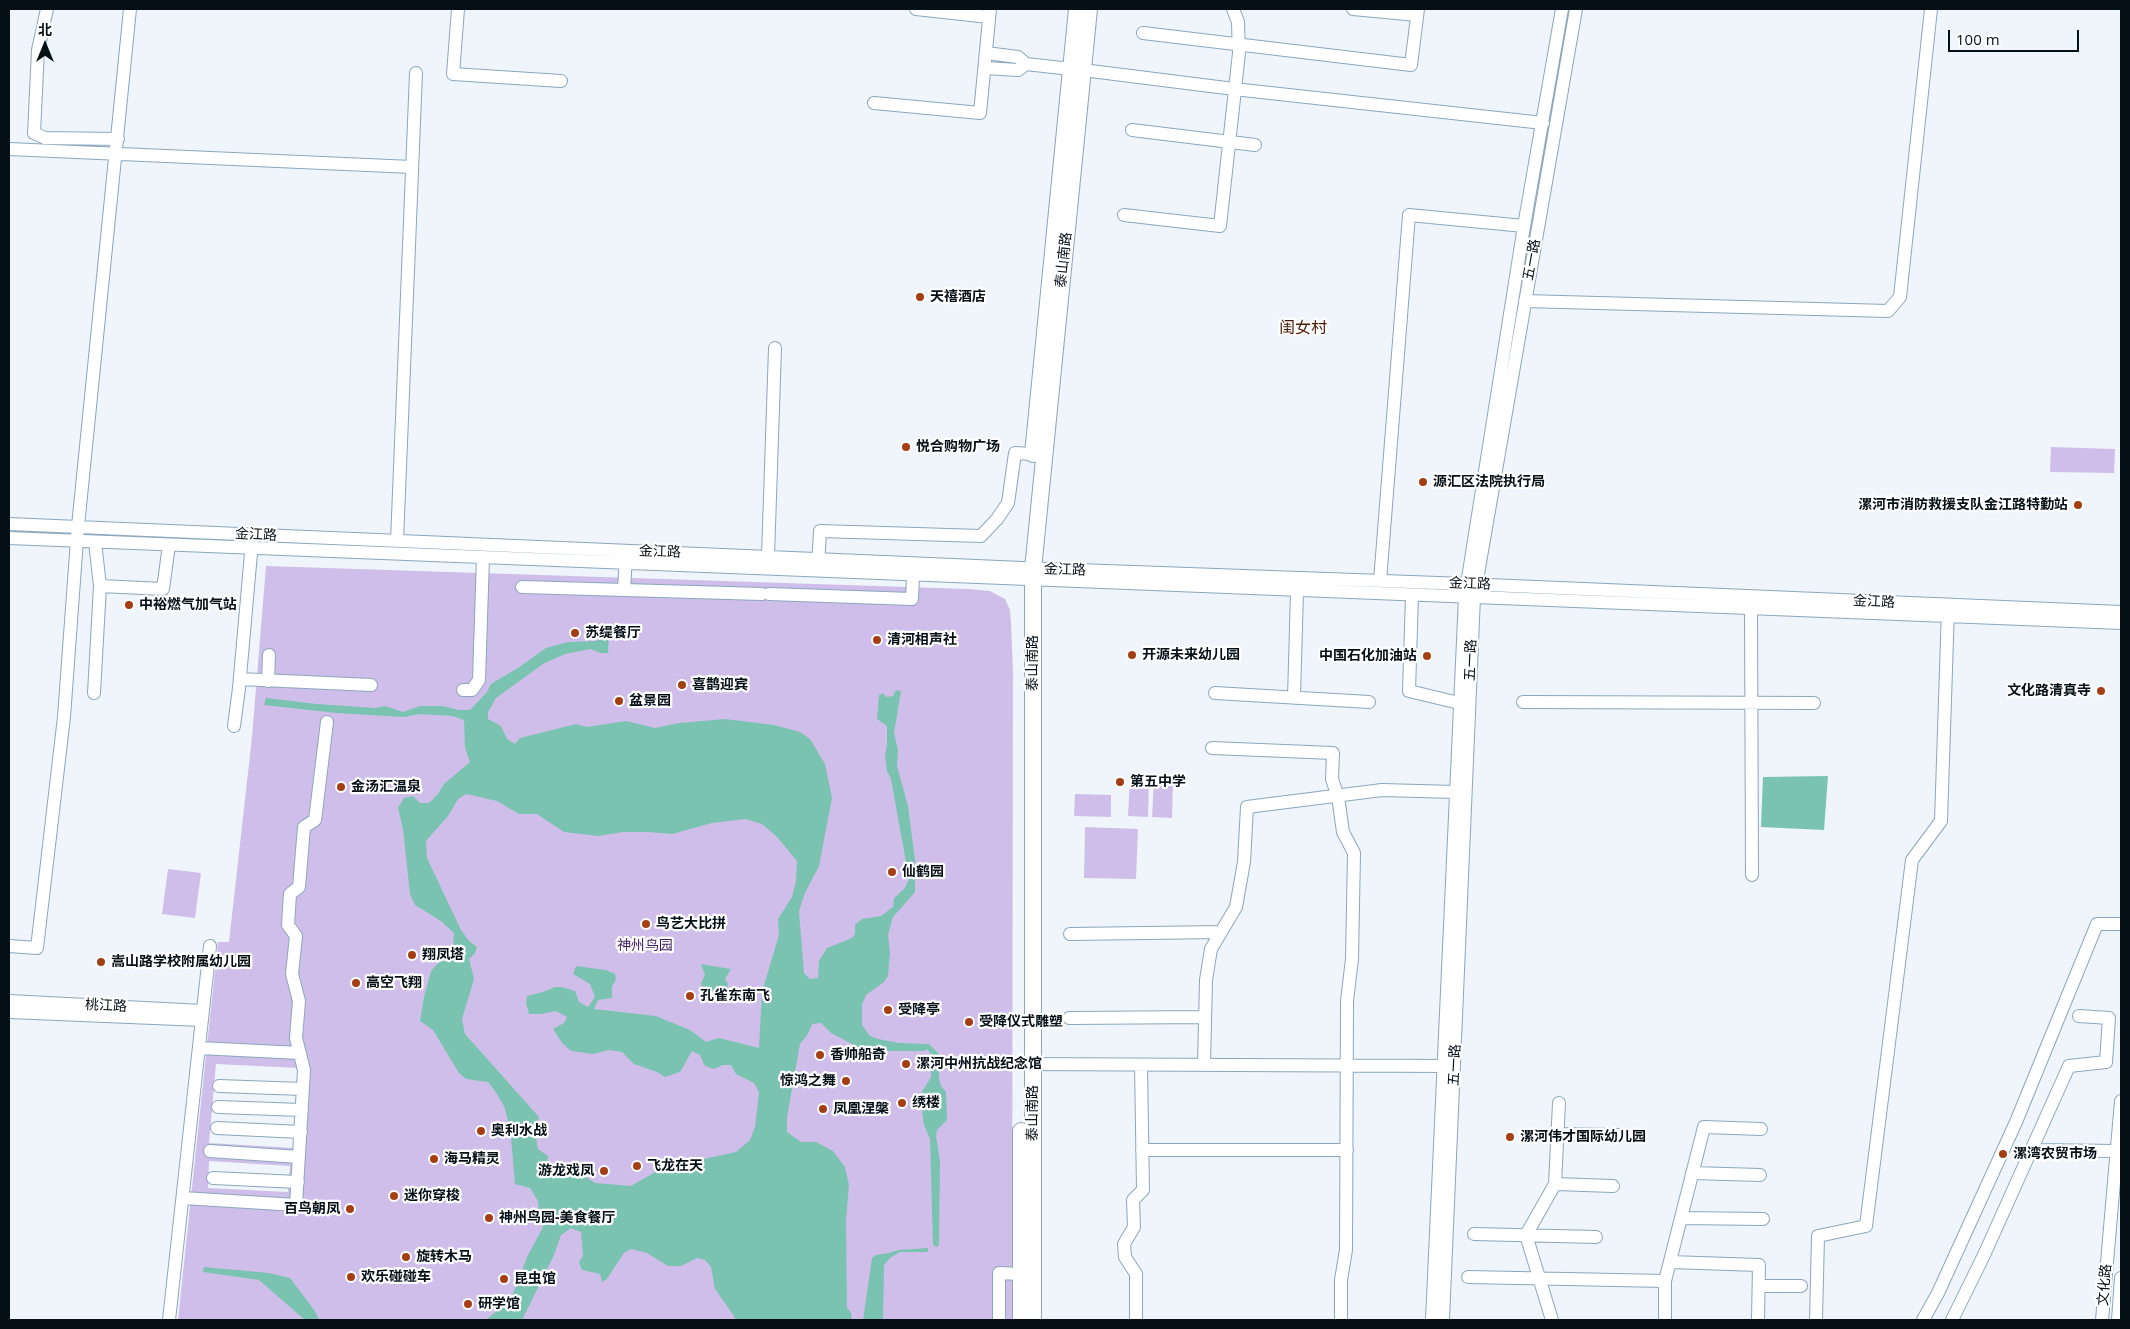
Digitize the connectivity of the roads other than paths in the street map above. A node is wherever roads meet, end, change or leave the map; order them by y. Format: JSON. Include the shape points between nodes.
{"nodes":[{"id":1,"x":46,"y":9,"type":"edge"},
{"id":2,"x":130,"y":9,"type":"edge"},
{"id":3,"x":458,"y":9,"type":"edge"},
{"id":4,"x":916,"y":9,"type":"edge"},
{"id":5,"x":1077,"y":9,"type":"edge"},
{"id":6,"x":1089,"y":9,"type":"edge"},
{"id":7,"x":1233,"y":9,"type":"edge"},
{"id":8,"x":1353,"y":9,"type":"edge"},
{"id":9,"x":1562,"y":9,"type":"edge"},
{"id":10,"x":1576,"y":9,"type":"edge"},
{"id":11,"x":1931,"y":9,"type":"edge"},
{"id":12,"x":1418,"y":12,"type":"edge"},
{"id":13,"x":990,"y":13,"type":"edge"},
{"id":14,"x":1144,"y":33,"type":"dead end"},
{"id":15,"x":1239,"y":45,"type":"junction"},
{"id":16,"x":986,"y":54,"type":"junction"},
{"id":17,"x":1026,"y":64,"type":"junction"},
{"id":18,"x":985,"y":68,"type":"junction"},
{"id":19,"x":1077,"y":70,"type":"junction"},
{"id":20,"x":416,"y":73,"type":"dead end"},
{"id":21,"x":561,"y":81,"type":"dead end"},
{"id":22,"x":1234,"y":89,"type":"junction"},
{"id":23,"x":874,"y":103,"type":"dead end"},
{"id":24,"x":1542,"y":129,"type":"junction"},
{"id":25,"x":1132,"y":130,"type":"dead end"},
{"id":26,"x":1555,"y":137,"type":"junction"},
{"id":27,"x":118,"y":139,"type":"junction"},
{"id":28,"x":1229,"y":142,"type":"junction"},
{"id":29,"x":1255,"y":145,"type":"dead end"},
{"id":30,"x":9,"y":149,"type":"edge"},
{"id":31,"x":117,"y":152,"type":"junction"},
{"id":32,"x":412,"y":167,"type":"junction"},
{"id":33,"x":1124,"y":215,"type":"dead end"},
{"id":34,"x":1524,"y":226,"type":"junction"},
{"id":35,"x":1525,"y":300,"type":"junction"},
{"id":36,"x":775,"y":348,"type":"dead end"},
{"id":37,"x":1043,"y":410,"type":"junction"},
{"id":38,"x":1033,"y":454,"type":"junction"},
{"id":39,"x":9,"y":524,"type":"edge"},
{"id":40,"x":78,"y":526,"type":"junction"},
{"id":41,"x":252,"y":535,"type":"junction"},
{"id":42,"x":9,"y":538,"type":"edge"},
{"id":43,"x":77,"y":541,"type":"junction"},
{"id":44,"x":397,"y":541,"type":"junction"},
{"id":45,"x":95,"y":542,"type":"junction"},
{"id":46,"x":168,"y":545,"type":"junction"},
{"id":47,"x":251,"y":548,"type":"junction"},
{"id":48,"x":768,"y":556,"type":"junction"},
{"id":49,"x":626,"y":557,"type":"junction"},
{"id":50,"x":484,"y":558,"type":"junction"},
{"id":51,"x":818,"y":558,"type":"junction"},
{"id":52,"x":818,"y":572,"type":"junction"},
{"id":53,"x":1027,"y":574,"type":"junction"},
{"id":54,"x":913,"y":576,"type":"junction"},
{"id":55,"x":1380,"y":581,"type":"junction"},
{"id":56,"x":1235,"y":582,"type":"junction"},
{"id":57,"x":100,"y":586,"type":"junction"},
{"id":58,"x":522,"y":588,"type":"dead end"},
{"id":59,"x":624,"y":590,"type":"junction"},
{"id":60,"x":1470,"y":590,"type":"junction"},
{"id":61,"x":1297,"y":591,"type":"junction"},
{"id":62,"x":1412,"y":596,"type":"junction"},
{"id":63,"x":1752,"y":609,"type":"junction"},
{"id":64,"x":1948,"y":611,"type":"junction"},
{"id":65,"x":2121,"y":612,"type":"edge"},
{"id":66,"x":2121,"y":624,"type":"edge"},
{"id":67,"x":269,"y":655,"type":"dead end"},
{"id":68,"x":240,"y":680,"type":"junction"},
{"id":69,"x":268,"y":681,"type":"junction"},
{"id":70,"x":371,"y":685,"type":"dead end"},
{"id":71,"x":463,"y":690,"type":"dead end"},
{"id":72,"x":94,"y":693,"type":"dead end"},
{"id":73,"x":1215,"y":693,"type":"dead end"},
{"id":74,"x":1294,"y":698,"type":"junction"},
{"id":75,"x":1369,"y":702,"type":"dead end"},
{"id":76,"x":1523,"y":702,"type":"dead end"},
{"id":77,"x":1459,"y":703,"type":"junction"},
{"id":78,"x":1752,"y":703,"type":"junction"},
{"id":79,"x":1814,"y":703,"type":"dead end"},
{"id":80,"x":327,"y":722,"type":"dead end"},
{"id":81,"x":234,"y":726,"type":"dead end"},
{"id":82,"x":1212,"y":748,"type":"dead end"},
{"id":83,"x":1455,"y":792,"type":"junction"},
{"id":84,"x":1338,"y":796,"type":"junction"},
{"id":85,"x":1752,"y":875,"type":"dead end"},
{"id":86,"x":2121,"y":924,"type":"edge"},
{"id":87,"x":1221,"y":932,"type":"junction"},
{"id":88,"x":1070,"y":934,"type":"dead end"},
{"id":89,"x":9,"y":946,"type":"edge"},
{"id":90,"x":210,"y":946,"type":"dead end"},
{"id":91,"x":9,"y":1001,"type":"edge"},
{"id":92,"x":9,"y":1012,"type":"edge"},
{"id":93,"x":203,"y":1016,"type":"junction"},
{"id":94,"x":2079,"y":1016,"type":"dead end"},
{"id":95,"x":1069,"y":1018,"type":"dead end"},
{"id":96,"x":1205,"y":1018,"type":"junction"},
{"id":97,"x":199,"y":1048,"type":"junction"},
{"id":98,"x":300,"y":1053,"type":"junction"},
{"id":99,"x":1027,"y":1065,"type":"junction"},
{"id":100,"x":1141,"y":1065,"type":"junction"},
{"id":101,"x":1204,"y":1065,"type":"junction"},
{"id":102,"x":1347,"y":1066,"type":"junction"},
{"id":103,"x":1449,"y":1066,"type":"junction"},
{"id":104,"x":219,"y":1086,"type":"dead end"},
{"id":105,"x":303,"y":1089,"type":"junction"},
{"id":106,"x":2121,"y":1101,"type":"edge"},
{"id":107,"x":1559,"y":1103,"type":"dead end"},
{"id":108,"x":218,"y":1107,"type":"dead end"},
{"id":109,"x":302,"y":1110,"type":"junction"},
{"id":110,"x":217,"y":1128,"type":"dead end"},
{"id":111,"x":1761,"y":1128,"type":"dead end"},
{"id":112,"x":301,"y":1132,"type":"junction"},
{"id":113,"x":1557,"y":1134,"type":"junction"},
{"id":114,"x":1623,"y":1135,"type":"dead end"},
{"id":115,"x":210,"y":1150,"type":"dead end"},
{"id":116,"x":1142,"y":1150,"type":"junction"},
{"id":117,"x":1347,"y":1150,"type":"junction"},
{"id":118,"x":2031,"y":1150,"type":"junction"},
{"id":119,"x":2117,"y":1151,"type":"junction"},
{"id":120,"x":299,"y":1157,"type":"junction"},
{"id":121,"x":1692,"y":1173,"type":"junction"},
{"id":122,"x":1760,"y":1175,"type":"dead end"},
{"id":123,"x":214,"y":1178,"type":"dead end"},
{"id":124,"x":298,"y":1182,"type":"junction"},
{"id":125,"x":1555,"y":1184,"type":"junction"},
{"id":126,"x":1613,"y":1186,"type":"dead end"},
{"id":127,"x":182,"y":1198,"type":"junction"},
{"id":128,"x":1681,"y":1218,"type":"junction"},
{"id":129,"x":1763,"y":1219,"type":"dead end"},
{"id":130,"x":1474,"y":1234,"type":"dead end"},
{"id":131,"x":1526,"y":1235,"type":"junction"},
{"id":132,"x":1596,"y":1237,"type":"dead end"},
{"id":133,"x":1670,"y":1262,"type":"junction"},
{"id":134,"x":1021,"y":1274,"type":"junction"},
{"id":135,"x":1468,"y":1277,"type":"dead end"},
{"id":136,"x":2121,"y":1278,"type":"edge"},
{"id":137,"x":1539,"y":1279,"type":"junction"},
{"id":138,"x":1665,"y":1281,"type":"junction"},
{"id":139,"x":1759,"y":1286,"type":"junction"},
{"id":140,"x":1801,"y":1286,"type":"dead end"},
{"id":141,"x":169,"y":1320,"type":"edge"},
{"id":142,"x":999,"y":1320,"type":"edge"},
{"id":143,"x":1021,"y":1320,"type":"edge"},
{"id":144,"x":1033,"y":1320,"type":"edge"},
{"id":145,"x":1136,"y":1320,"type":"edge"},
{"id":146,"x":1341,"y":1320,"type":"edge"},
{"id":147,"x":1432,"y":1320,"type":"edge"},
{"id":148,"x":1443,"y":1320,"type":"edge"},
{"id":149,"x":1552,"y":1320,"type":"edge"},
{"id":150,"x":1664,"y":1320,"type":"edge"},
{"id":151,"x":1758,"y":1320,"type":"edge"},
{"id":152,"x":1816,"y":1320,"type":"edge"},
{"id":153,"x":1923,"y":1320,"type":"edge"},
{"id":154,"x":1952,"y":1320,"type":"edge"},
{"id":155,"x":2102,"y":1320,"type":"edge"},
{"id":156,"x":2118,"y":1320,"type":"edge"}],
"edges":[{"from":1,"to":27,"type":"street","via":[[38,50],[34,133],[45,138]]},
{"from":2,"to":27,"type":"street"},
{"from":3,"to":21,"type":"street","via":[[453,74]]},
{"from":4,"to":13,"type":"street"},
{"from":5,"to":19,"type":"main road","name":"泰山南路"},
{"from":6,"to":19,"type":"main road","name":"泰山南路"},
{"from":7,"to":15,"type":"street","via":[[1238,22]]},
{"from":8,"to":12,"type":"street"},
{"from":9,"to":24,"type":"street","name":"五一路"},
{"from":10,"to":26,"type":"street","name":"五一路"},
{"from":11,"to":35,"type":"street","via":[[1900,297],[1888,311]]},
{"from":12,"to":15,"type":"street","via":[[1411,65]]},
{"from":13,"to":16,"type":"street"},
{"from":14,"to":15,"type":"street"},
{"from":15,"to":22,"type":"street"},
{"from":16,"to":17,"type":"street","via":[[1018,57]]},
{"from":16,"to":18,"type":"street"},
{"from":17,"to":18,"type":"street","via":[[1018,70]]},
{"from":17,"to":19,"type":"street"},
{"from":18,"to":23,"type":"street","via":[[980,113]]},
{"from":19,"to":22,"type":"street"},
{"from":19,"to":37,"type":"main road","name":"泰山南路"},
{"from":20,"to":32,"type":"street"},
{"from":22,"to":24,"type":"street"},
{"from":22,"to":28,"type":"street"},
{"from":24,"to":26,"type":"street"},
{"from":24,"to":34,"type":"street","name":"五一路"},
{"from":25,"to":28,"type":"street"},
{"from":26,"to":35,"type":"street","name":"五一路"},
{"from":27,"to":31,"type":"street"},
{"from":28,"to":29,"type":"street"},
{"from":28,"to":33,"type":"street","via":[[1220,226]]},
{"from":30,"to":31,"type":"street"},
{"from":31,"to":32,"type":"street"},
{"from":31,"to":40,"type":"street"},
{"from":32,"to":44,"type":"street"},
{"from":34,"to":55,"type":"street","via":[[1409,216]]},
{"from":34,"to":60,"type":"street","name":"五一路"},
{"from":35,"to":60,"type":"street","name":"五一路"},
{"from":36,"to":48,"type":"street"},
{"from":37,"to":38,"type":"main road","name":"泰山南路"},
{"from":37,"to":53,"type":"main road","name":"泰山南路"},
{"from":38,"to":51,"type":"street","via":[[1014,453],[1008,503],[981,536],[820,531]]},
{"from":38,"to":53,"type":"main road","name":"泰山南路"},
{"from":39,"to":40,"type":"street","name":"金江路"},
{"from":40,"to":41,"type":"street","name":"金江路"},
{"from":40,"to":43,"type":"street"},
{"from":41,"to":44,"type":"street","name":"金江路"},
{"from":41,"to":47,"type":"street"},
{"from":42,"to":43,"type":"street","name":"金江路"},
{"from":43,"to":45,"type":"street","name":"金江路"},
{"from":43,"to":89,"type":"street","via":[[64,717],[38,948]]},
{"from":44,"to":49,"type":"street","name":"金江路"},
{"from":45,"to":46,"type":"street","name":"金江路"},
{"from":45,"to":57,"type":"street"},
{"from":46,"to":47,"type":"street","name":"金江路"},
{"from":46,"to":57,"type":"street","via":[[163,589]]},
{"from":47,"to":50,"type":"street","name":"金江路"},
{"from":47,"to":68,"type":"street"},
{"from":48,"to":49,"type":"street","name":"金江路"},
{"from":48,"to":51,"type":"street","name":"金江路"},
{"from":49,"to":50,"type":"street","name":"金江路"},
{"from":49,"to":52,"type":"street","name":"金江路"},
{"from":49,"to":59,"type":"street"},
{"from":50,"to":71,"type":"street","via":[[479,680],[472,690]]},
{"from":51,"to":52,"type":"street"},
{"from":51,"to":53,"type":"street","name":"金江路"},
{"from":52,"to":54,"type":"street","name":"金江路"},
{"from":53,"to":54,"type":"street","name":"金江路"},
{"from":53,"to":56,"type":"street","name":"金江路"},
{"from":53,"to":99,"type":"main road","name":"泰山南路"},
{"from":54,"to":59,"type":"street","via":[[912,599]]},
{"from":55,"to":56,"type":"street","name":"金江路"},
{"from":55,"to":60,"type":"street","name":"金江路"},
{"from":56,"to":61,"type":"street","name":"金江路"},
{"from":57,"to":72,"type":"street"},
{"from":58,"to":59,"type":"street"},
{"from":60,"to":62,"type":"street","name":"金江路"},
{"from":60,"to":63,"type":"street","name":"金江路"},
{"from":60,"to":64,"type":"street","name":"金江路"},
{"from":60,"to":77,"type":"street","name":"五一路"},
{"from":60,"to":103,"type":"street","name":"五一路"},
{"from":61,"to":62,"type":"street","name":"金江路"},
{"from":61,"to":74,"type":"street"},
{"from":62,"to":77,"type":"street","via":[[1409,690]]},
{"from":63,"to":64,"type":"street","name":"金江路"},
{"from":63,"to":78,"type":"street"},
{"from":64,"to":65,"type":"street","name":"金江路"},
{"from":64,"to":66,"type":"street","name":"金江路"},
{"from":64,"to":152,"type":"street","via":[[1941,821],[1912,860],[1866,1226],[1818,1236]]},
{"from":67,"to":69,"type":"street"},
{"from":68,"to":69,"type":"street"},
{"from":68,"to":81,"type":"street"},
{"from":69,"to":70,"type":"street"},
{"from":73,"to":74,"type":"street"},
{"from":74,"to":75,"type":"street"},
{"from":76,"to":78,"type":"street"},
{"from":77,"to":83,"type":"street","name":"五一路"},
{"from":78,"to":79,"type":"street"},
{"from":78,"to":85,"type":"street"},
{"from":80,"to":98,"type":"street","via":[[315,820],[304,827],[299,887],[290,894],[288,925],[296,936],[292,974],[299,1001],[296,1038]]},
{"from":82,"to":84,"type":"street","via":[[1333,752],[1332,779]]},
{"from":83,"to":84,"type":"street","via":[[1382,790]]},
{"from":83,"to":103,"type":"street","name":"五一路"},
{"from":84,"to":87,"type":"street","via":[[1247,807],[1244,862],[1236,906]]},
{"from":84,"to":102,"type":"street","via":[[1343,832],[1354,853]]},
{"from":86,"to":153,"type":"street","via":[[2097,924],[2016,1122]]},
{"from":87,"to":88,"type":"street"},
{"from":87,"to":96,"type":"street","via":[[1211,949]]},
{"from":90,"to":93,"type":"street"},
{"from":91,"to":93,"type":"street","name":"桃江路"},
{"from":92,"to":93,"type":"street","name":"桃江路"},
{"from":93,"to":97,"type":"street"},
{"from":94,"to":118,"type":"street","via":[[2109,1018],[2106,1062],[2069,1066]]},
{"from":95,"to":96,"type":"street"},
{"from":96,"to":101,"type":"street"},
{"from":97,"to":98,"type":"street"},
{"from":97,"to":127,"type":"street"},
{"from":98,"to":105,"type":"street","via":[[304,1070]]},
{"from":99,"to":100,"type":"street"},
{"from":99,"to":134,"type":"main road","name":"泰山南路"},
{"from":99,"to":144,"type":"main road","name":"泰山南路"},
{"from":100,"to":101,"type":"street"},
{"from":100,"to":116,"type":"street"},
{"from":101,"to":102,"type":"street"},
{"from":102,"to":103,"type":"street"},
{"from":102,"to":117,"type":"street"},
{"from":103,"to":147,"type":"street","name":"五一路"},
{"from":103,"to":148,"type":"street","name":"五一路"},
{"from":104,"to":105,"type":"street"},
{"from":105,"to":109,"type":"street"},
{"from":106,"to":119,"type":"street","name":"文化路"},
{"from":107,"to":113,"type":"street"},
{"from":108,"to":109,"type":"street"},
{"from":109,"to":112,"type":"street"},
{"from":110,"to":112,"type":"street"},
{"from":111,"to":121,"type":"street","via":[[1704,1127]]},
{"from":112,"to":120,"type":"street"},
{"from":113,"to":114,"type":"street"},
{"from":113,"to":125,"type":"street"},
{"from":115,"to":120,"type":"street"},
{"from":116,"to":117,"type":"street"},
{"from":116,"to":145,"type":"street","via":[[1143,1190],[1132,1200],[1134,1227],[1124,1244],[1125,1257],[1136,1274]]},
{"from":117,"to":146,"type":"street","via":[[1346,1250]]},
{"from":118,"to":119,"type":"street"},
{"from":118,"to":154,"type":"street"},
{"from":119,"to":155,"type":"street","name":"文化路"},
{"from":120,"to":124,"type":"street"},
{"from":121,"to":122,"type":"street"},
{"from":121,"to":128,"type":"street"},
{"from":123,"to":124,"type":"street"},
{"from":124,"to":127,"type":"street","via":[[296,1204]]},
{"from":125,"to":126,"type":"street"},
{"from":125,"to":131,"type":"street"},
{"from":127,"to":141,"type":"street"},
{"from":128,"to":129,"type":"street"},
{"from":128,"to":133,"type":"street"},
{"from":130,"to":131,"type":"street"},
{"from":131,"to":132,"type":"street"},
{"from":131,"to":137,"type":"street"},
{"from":133,"to":138,"type":"street"},
{"from":133,"to":139,"type":"street","via":[[1759,1265]]},
{"from":134,"to":142,"type":"street","via":[[999,1273]]},
{"from":134,"to":143,"type":"main road","name":"泰山南路"},
{"from":135,"to":137,"type":"street"},
{"from":136,"to":156,"type":"street","name":"文化路"},
{"from":137,"to":138,"type":"street"},
{"from":137,"to":149,"type":"street"},
{"from":138,"to":150,"type":"street"},
{"from":139,"to":140,"type":"street"},
{"from":139,"to":151,"type":"street"}]}
